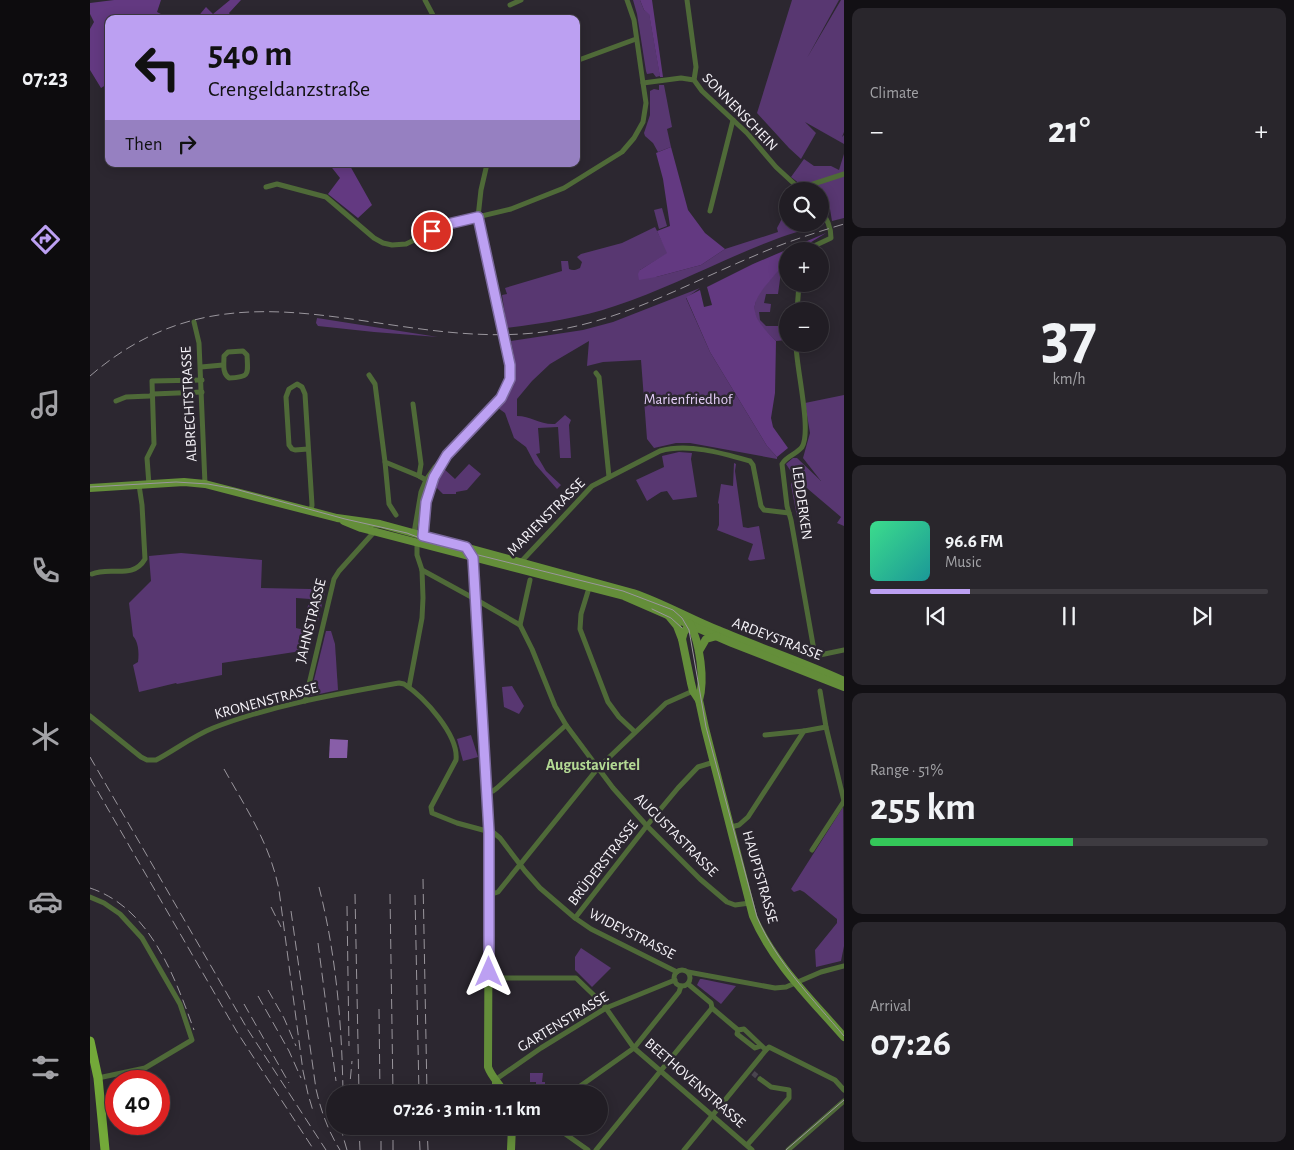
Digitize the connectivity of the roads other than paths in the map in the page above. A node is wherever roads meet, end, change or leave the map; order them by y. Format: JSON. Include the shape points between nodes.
{"nodes":[{"id":1,"x":425,"y":0,"type":"edge"},
{"id":2,"x":522,"y":0,"type":"edge"},
{"id":3,"x":627,"y":0,"type":"edge"},
{"id":4,"x":687,"y":0,"type":"edge"},
{"id":5,"x":510,"y":5,"type":"dead end"},
{"id":6,"x":433,"y":15,"type":"edge"},
{"id":7,"x":636,"y":39,"type":"junction"},
{"id":8,"x":580,"y":60,"type":"edge"},
{"id":9,"x":694,"y":80,"type":"junction"},
{"id":10,"x":643,"y":83,"type":"junction"},
{"id":11,"x":733,"y":120,"type":"junction"},
{"id":12,"x":487,"y":167,"type":"edge"},
{"id":13,"x":844,"y":174,"type":"edge"},
{"id":14,"x":792,"y":182,"type":"edge"},
{"id":15,"x":819,"y":182,"type":"edge"},
{"id":16,"x":266,"y":187,"type":"dead end"},
{"id":17,"x":710,"y":211,"type":"dead end"},
{"id":18,"x":478,"y":217,"type":"junction"},
{"id":19,"x":829,"y":225,"type":"edge"},
{"id":20,"x":822,"y":242,"type":"edge"},
{"id":21,"x":194,"y":322,"type":"dead end"},
{"id":22,"x":797,"y":352,"type":"edge"},
{"id":23,"x":224,"y":366,"type":"junction"},
{"id":24,"x":201,"y":367,"type":"junction"},
{"id":25,"x":596,"y":373,"type":"dead end"},
{"id":26,"x":369,"y":375,"type":"dead end"},
{"id":27,"x":202,"y":380,"type":"junction"},
{"id":28,"x":202,"y":392,"type":"junction"},
{"id":29,"x":152,"y":394,"type":"junction"},
{"id":30,"x":116,"y":402,"type":"dead end"},
{"id":31,"x":413,"y":404,"type":"dead end"},
{"id":32,"x":308,"y":449,"type":"junction"},
{"id":33,"x":385,"y":462,"type":"junction"},
{"id":34,"x":419,"y":476,"type":"junction"},
{"id":35,"x":609,"y":478,"type":"junction"},
{"id":36,"x":429,"y":482,"type":"junction"},
{"id":37,"x":206,"y":484,"type":"junction"},
{"id":38,"x":139,"y":485,"type":"junction"},
{"id":39,"x":149,"y":485,"type":"junction"},
{"id":40,"x":90,"y":488,"type":"edge"},
{"id":41,"x":311,"y":511,"type":"junction"},
{"id":42,"x":789,"y":513,"type":"junction"},
{"id":43,"x":396,"y":515,"type":"dead end"},
{"id":44,"x":337,"y":518,"type":"junction"},
{"id":45,"x":380,"y":524,"type":"junction"},
{"id":46,"x":374,"y":531,"type":"junction"},
{"id":47,"x":414,"y":533,"type":"junction"},
{"id":48,"x":423,"y":536,"type":"junction"},
{"id":49,"x":417,"y":543,"type":"junction"},
{"id":50,"x":466,"y":547,"type":"junction"},
{"id":51,"x":473,"y":558,"type":"junction"},
{"id":52,"x":522,"y":562,"type":"junction"},
{"id":53,"x":513,"y":567,"type":"junction"},
{"id":54,"x":422,"y":570,"type":"junction"},
{"id":55,"x":92,"y":574,"type":"dead end"},
{"id":56,"x":530,"y":580,"type":"dead end"},
{"id":57,"x":589,"y":584,"type":"junction"},
{"id":58,"x":475,"y":598,"type":"junction"},
{"id":59,"x":666,"y":611,"type":"junction"},
{"id":60,"x":683,"y":615,"type":"junction"},
{"id":61,"x":700,"y":623,"type":"junction"},
{"id":62,"x":690,"y":624,"type":"junction"},
{"id":63,"x":520,"y":625,"type":"junction"},
{"id":64,"x":717,"y":636,"type":"junction"},
{"id":65,"x":682,"y":638,"type":"junction"},
{"id":66,"x":844,"y":650,"type":"edge"},
{"id":67,"x":698,"y":652,"type":"junction"},
{"id":68,"x":815,"y":656,"type":"junction"},
{"id":69,"x":810,"y":670,"type":"junction"},
{"id":70,"x":844,"y":681,"type":"edge"},
{"id":71,"x":409,"y":687,"type":"junction"},
{"id":72,"x":844,"y":687,"type":"edge"},
{"id":73,"x":693,"y":691,"type":"junction"},
{"id":74,"x":820,"y":691,"type":"dead end"},
{"id":75,"x":699,"y":700,"type":"junction"},
{"id":76,"x":305,"y":701,"type":"junction"},
{"id":77,"x":90,"y":716,"type":"edge"},
{"id":78,"x":566,"y":725,"type":"junction"},
{"id":79,"x":826,"y":727,"type":"junction"},
{"id":80,"x":804,"y":731,"type":"junction"},
{"id":81,"x":635,"y":732,"type":"junction"},
{"id":82,"x":764,"y":735,"type":"dead end"},
{"id":83,"x":714,"y":762,"type":"junction"},
{"id":84,"x":598,"y":768,"type":"junction"},
{"id":85,"x":486,"y":791,"type":"junction"},
{"id":86,"x":844,"y":801,"type":"edge"},
{"id":87,"x":647,"y":826,"type":"junction"},
{"id":88,"x":731,"y":827,"type":"junction"},
{"id":89,"x":489,"y":832,"type":"junction"},
{"id":90,"x":812,"y":850,"type":"dead end"},
{"id":91,"x":520,"y":864,"type":"junction"},
{"id":92,"x":489,"y":895,"type":"junction"},
{"id":93,"x":90,"y":898,"type":"edge"},
{"id":94,"x":750,"y":903,"type":"junction"},
{"id":95,"x":575,"y":918,"type":"junction"},
{"id":96,"x":844,"y":966,"type":"edge"},
{"id":97,"x":677,"y":972,"type":"junction"},
{"id":98,"x":688,"y":972,"type":"junction"},
{"id":99,"x":489,"y":978,"type":"junction"},
{"id":100,"x":675,"y":980,"type":"junction"},
{"id":101,"x":796,"y":983,"type":"junction"},
{"id":102,"x":688,"y":984,"type":"junction"},
{"id":103,"x":681,"y":986,"type":"junction"},
{"id":104,"x":606,"y":1008,"type":"junction"},
{"id":105,"x":712,"y":1008,"type":"junction"},
{"id":106,"x":844,"y":1037,"type":"edge"},
{"id":107,"x":90,"y":1041,"type":"edge"},
{"id":108,"x":634,"y":1048,"type":"junction"},
{"id":109,"x":764,"y":1048,"type":"junction"},
{"id":110,"x":660,"y":1071,"type":"junction"},
{"id":111,"x":98,"y":1078,"type":"junction"},
{"id":112,"x":760,"y":1079,"type":"tunnel mouth"},
{"id":113,"x":496,"y":1081,"type":"junction"},
{"id":114,"x":496,"y":1085,"type":"edge"},
{"id":115,"x":501,"y":1085,"type":"edge"},
{"id":116,"x":582,"y":1085,"type":"edge"},
{"id":117,"x":844,"y":1090,"type":"edge"},
{"id":118,"x":844,"y":1101,"type":"edge"},
{"id":119,"x":712,"y":1115,"type":"junction"},
{"id":120,"x":512,"y":1135,"type":"edge"},
{"id":121,"x":567,"y":1135,"type":"edge"},
{"id":122,"x":750,"y":1148,"type":"edge"},
{"id":123,"x":105,"y":1150,"type":"edge"},
{"id":124,"x":511,"y":1150,"type":"edge"},
{"id":125,"x":588,"y":1150,"type":"edge"},
{"id":126,"x":596,"y":1150,"type":"edge"},
{"id":127,"x":684,"y":1150,"type":"edge"},
{"id":128,"x":788,"y":1150,"type":"edge"}],
"edges":[{"from":1,"to":6,"type":"street"},
{"from":2,"to":5,"type":"street"},
{"from":3,"to":7,"type":"street"},
{"from":4,"to":9,"type":"street","via":[[696,67]]},
{"from":7,"to":8,"type":"street"},
{"from":7,"to":10,"type":"street"},
{"from":9,"to":10,"type":"street","name":"SONNENSCHEIN","via":[[681,78]]},
{"from":9,"to":11,"type":"street","name":"SONNENSCHEIN"},
{"from":10,"to":18,"type":"street","via":[[646,104],[643,122],[622,152],[544,197],[511,210]]},
{"from":11,"to":14,"type":"street","name":"SONNENSCHEIN"},
{"from":11,"to":17,"type":"street"},
{"from":12,"to":18,"type":"street"},
{"from":13,"to":15,"type":"street"},
{"from":16,"to":18,"type":"street","via":[[277,184],[326,196],[383,244],[406,244],[448,224]]},
{"from":18,"to":36,"type":"street","bridge":true,"via":[[510,375],[498,402],[435,467]]},
{"from":19,"to":20,"type":"street","via":[[831,238]]},
{"from":21,"to":24,"type":"street","name":"ALBRECHTSTRASSE","via":[[200,343]]},
{"from":22,"to":42,"type":"street","name":"LEDDERKEN","via":[[806,437],[802,448],[782,464]]},
{"from":23,"to":23,"type":"street","via":[[225,375],[229,378],[242,378],[248,373],[247,355],[243,351],[228,352],[224,356]]},
{"from":23,"to":24,"type":"street"},
{"from":24,"to":27,"type":"street","name":"ALBRECHTSTRASSE"},
{"from":25,"to":35,"type":"street","via":[[600,377]]},
{"from":26,"to":33,"type":"street","via":[[375,384]]},
{"from":27,"to":28,"type":"street","name":"ALBRECHTSTRASSE"},
{"from":27,"to":29,"type":"street","via":[[152,381]]},
{"from":28,"to":29,"type":"street"},
{"from":28,"to":37,"type":"street","name":"ALBRECHTSTRASSE"},
{"from":29,"to":30,"type":"street","via":[[126,397]]},
{"from":29,"to":39,"type":"street","via":[[154,444],[147,458]]},
{"from":31,"to":34,"type":"street","via":[[421,464]]},
{"from":32,"to":32,"type":"street","via":[[304,394],[297,384],[289,389],[286,398],[289,445],[296,450]]},
{"from":32,"to":41,"type":"street"},
{"from":33,"to":34,"type":"street"},
{"from":33,"to":43,"type":"street","via":[[389,504]]},
{"from":34,"to":36,"type":"street"},
{"from":35,"to":42,"type":"street","name":"MARIENSTRASSE","via":[[660,451],[682,447],[695,449],[750,461],[761,506],[764,510]]},
{"from":35,"to":52,"type":"street","name":"MARIENSTRASSE","via":[[592,486]]},
{"from":36,"to":47,"type":"street","via":[[421,492]]},
{"from":36,"to":48,"type":"street"},
{"from":37,"to":39,"type":"main road"},
{"from":37,"to":41,"type":"main road"},
{"from":38,"to":39,"type":"main road"},
{"from":38,"to":40,"type":"main road"},
{"from":38,"to":55,"type":"street","via":[[145,559],[130,571],[98,571]]},
{"from":41,"to":44,"type":"main road"},
{"from":42,"to":68,"type":"street","name":"LEDDERKEN"},
{"from":44,"to":45,"type":"main road"},
{"from":44,"to":46,"type":"main road"},
{"from":45,"to":46,"type":"main road"},
{"from":45,"to":47,"type":"main road"},
{"from":46,"to":49,"type":"main road"},
{"from":46,"to":76,"type":"street","name":"JAHNSTRASSE","via":[[334,579]]},
{"from":47,"to":48,"type":"main road"},
{"from":47,"to":49,"type":"main road"},
{"from":48,"to":49,"type":"main road"},
{"from":48,"to":50,"type":"main road"},
{"from":49,"to":51,"type":"main road"},
{"from":49,"to":54,"type":"street"},
{"from":50,"to":51,"type":"main road"},
{"from":50,"to":52,"type":"main road"},
{"from":51,"to":53,"type":"main road"},
{"from":51,"to":58,"type":"main road"},
{"from":52,"to":53,"type":"street","name":"MARIENSTRASSE"},
{"from":52,"to":57,"type":"main road"},
{"from":53,"to":57,"type":"main road"},
{"from":54,"to":58,"type":"street"},
{"from":54,"to":71,"type":"street","via":[[422,618]]},
{"from":56,"to":63,"type":"street"},
{"from":57,"to":59,"type":"main road"},
{"from":57,"to":81,"type":"street","via":[[580,629],[608,702]]},
{"from":58,"to":63,"type":"street"},
{"from":58,"to":85,"type":"main road"},
{"from":59,"to":60,"type":"main road","name":"ARDEYSTRASSE"},
{"from":59,"to":62,"type":"main road"},
{"from":59,"to":65,"type":"main road","name":"HAUPTSTRASSE"},
{"from":60,"to":61,"type":"main road","name":"ARDEYSTRASSE"},
{"from":60,"to":62,"type":"main road"},
{"from":61,"to":62,"type":"main road","name":"ARDEYSTRASSE"},
{"from":61,"to":69,"type":"main road","name":"ARDEYSTRASSE"},
{"from":62,"to":64,"type":"main road","name":"ARDEYSTRASSE"},
{"from":62,"to":65,"type":"main road"},
{"from":62,"to":67,"type":"main road","name":"HAUPTSTRASSE"},
{"from":63,"to":78,"type":"street","name":"AUGUSTASTRASSE"},
{"from":64,"to":67,"type":"main road","via":[[706,639]]},
{"from":64,"to":69,"type":"main road","name":"ARDEYSTRASSE"},
{"from":65,"to":73,"type":"main road","name":"HAUPTSTRASSE"},
{"from":66,"to":68,"type":"street"},
{"from":67,"to":75,"type":"main road","name":"HAUPTSTRASSE","via":[[702,687]]},
{"from":68,"to":69,"type":"street"},
{"from":69,"to":70,"type":"main road","name":"ARDEYSTRASSE"},
{"from":69,"to":72,"type":"main road"},
{"from":71,"to":76,"type":"street","name":"KRONENSTRASSE","via":[[399,683]]},
{"from":71,"to":89,"type":"street","name":"WIDEYSTRASSE","via":[[444,722],[456,754],[456,760],[430,809],[432,813]]},
{"from":73,"to":75,"type":"main road","name":"HAUPTSTRASSE"},
{"from":73,"to":81,"type":"street","via":[[666,703]]},
{"from":74,"to":79,"type":"street"},
{"from":75,"to":83,"type":"main road","name":"HAUPTSTRASSE"},
{"from":76,"to":77,"type":"street","name":"KRONENSTRASSE","via":[[211,728],[156,760],[141,757]]},
{"from":78,"to":84,"type":"street","name":"AUGUSTASTRASSE"},
{"from":78,"to":85,"type":"street","via":[[497,788]]},
{"from":79,"to":80,"type":"street"},
{"from":79,"to":86,"type":"street"},
{"from":80,"to":82,"type":"street"},
{"from":80,"to":88,"type":"street","via":[[748,817]]},
{"from":81,"to":84,"type":"street"},
{"from":83,"to":87,"type":"street","name":"BRÜDERSTRASSE","via":[[698,767]]},
{"from":83,"to":88,"type":"main road","name":"HAUPTSTRASSE"},
{"from":84,"to":87,"type":"street","name":"AUGUSTASTRASSE"},
{"from":84,"to":91,"type":"street"},
{"from":85,"to":89,"type":"main road"},
{"from":86,"to":90,"type":"street"},
{"from":87,"to":94,"type":"street","name":"AUGUSTASTRASSE","via":[[727,902],[734,905]]},
{"from":87,"to":95,"type":"street","name":"BRÜDERSTRASSE"},
{"from":88,"to":94,"type":"main road","name":"HAUPTSTRASSE"},
{"from":89,"to":91,"type":"street","name":"WIDEYSTRASSE","via":[[500,838]]},
{"from":89,"to":92,"type":"main road"},
{"from":91,"to":92,"type":"street","via":[[498,892]]},
{"from":91,"to":95,"type":"street","name":"WIDEYSTRASSE","via":[[540,888]]},
{"from":92,"to":99,"type":"main road"},
{"from":93,"to":111,"type":"street","via":[[120,914],[142,938],[180,1004],[192,1040],[145,1068]]},
{"from":94,"to":101,"type":"main road","name":"HAUPTSTRASSE","via":[[761,933]]},
{"from":95,"to":97,"type":"street","name":"WIDEYSTRASSE"},
{"from":96,"to":101,"type":"street","name":"WIDEYSTRASSE"},
{"from":97,"to":98,"type":"street"},
{"from":97,"to":100,"type":"street"},
{"from":98,"to":101,"type":"street","name":"WIDEYSTRASSE","via":[[769,988],[783,988]]},
{"from":98,"to":102,"type":"street"},
{"from":99,"to":104,"type":"street","name":"BEETHOVENSTRASSE","via":[[576,978]]},
{"from":99,"to":113,"type":"main road","via":[[488,1067]]},
{"from":100,"to":103,"type":"street"},
{"from":100,"to":104,"type":"street","name":"GARTENSTRASSE"},
{"from":101,"to":106,"type":"main road","name":"HAUPTSTRASSE"},
{"from":102,"to":103,"type":"street"},
{"from":102,"to":105,"type":"street","via":[[712,1004]]},
{"from":103,"to":108,"type":"street"},
{"from":104,"to":108,"type":"street","name":"BEETHOVENSTRASSE"},
{"from":104,"to":113,"type":"street","name":"GARTENSTRASSE","via":[[541,1048]]},
{"from":105,"to":109,"type":"street","via":[[738,1030],[744,1029]]},
{"from":105,"to":110,"type":"street"},
{"from":107,"to":111,"type":"main road"},
{"from":108,"to":110,"type":"street","name":"BEETHOVENSTRASSE"},
{"from":108,"to":116,"type":"street"},
{"from":109,"to":117,"type":"street","via":[[769,1047],[834,1080]]},
{"from":109,"to":119,"type":"street","via":[[751,1072]]},
{"from":110,"to":119,"type":"street","name":"BEETHOVENSTRASSE"},
{"from":110,"to":126,"type":"street"},
{"from":111,"to":123,"type":"main road"},
{"from":112,"to":122,"type":"street","via":[[771,1087],[788,1090],[789,1098]]},
{"from":113,"to":114,"type":"main road"},
{"from":113,"to":115,"type":"main road"},
{"from":118,"to":128,"type":"street"},
{"from":119,"to":122,"type":"street","name":"BEETHOVENSTRASSE"},
{"from":119,"to":127,"type":"street"},
{"from":120,"to":124,"type":"main road"},
{"from":121,"to":125,"type":"street"}]}
